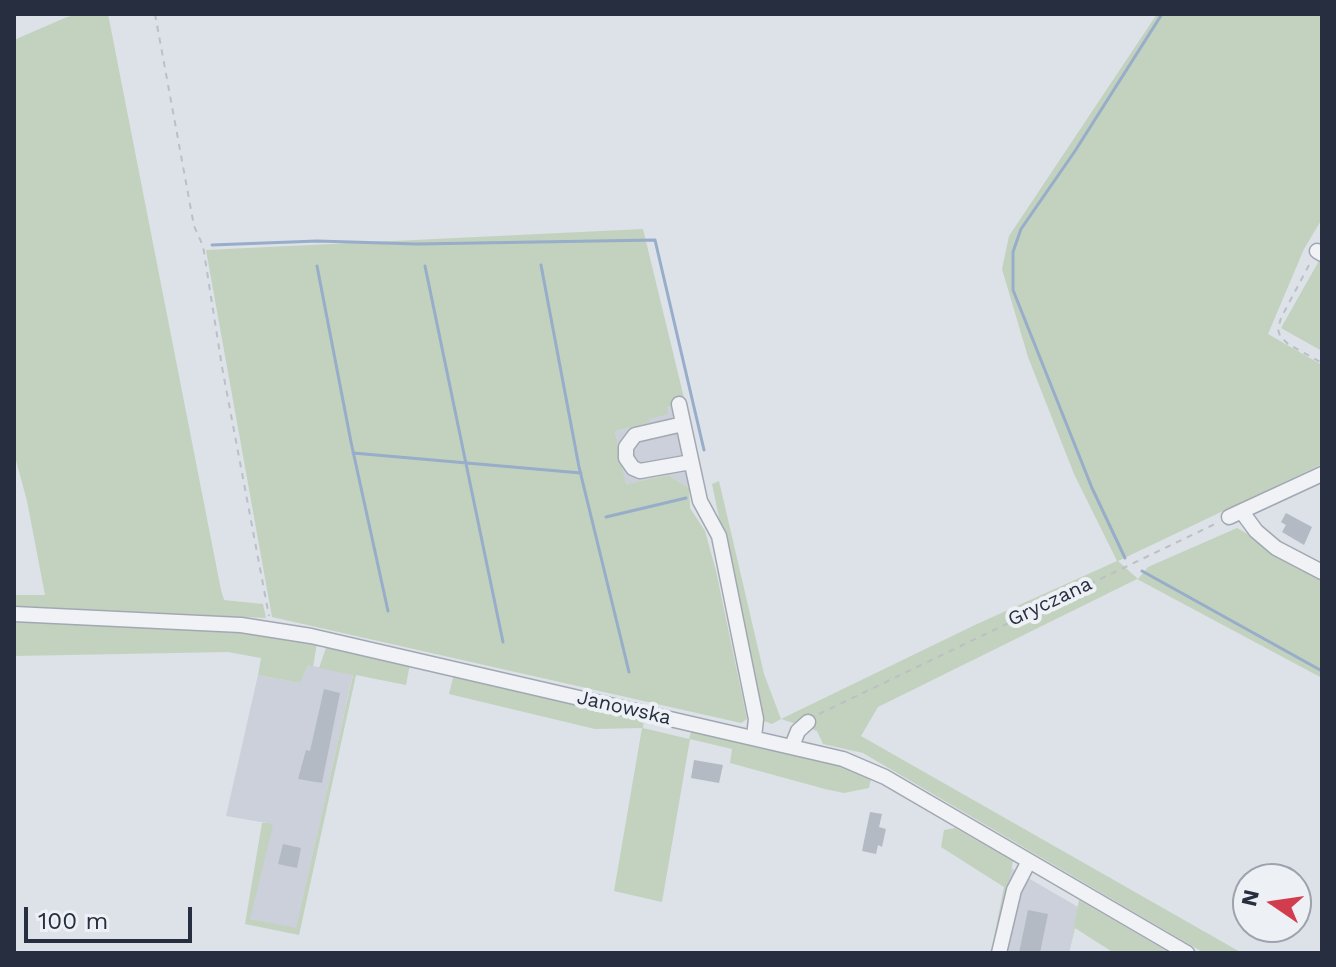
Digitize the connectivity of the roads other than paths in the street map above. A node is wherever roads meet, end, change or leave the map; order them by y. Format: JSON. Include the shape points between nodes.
{"nodes":[{"id":1,"x":679,"y":404,"type":"dead end"},
{"id":2,"x":683,"y":424,"type":"junction"},
{"id":3,"x":691,"y":462,"type":"junction"},
{"id":4,"x":1322,"y":474,"type":"edge"},
{"id":5,"x":1322,"y":572,"type":"edge"},
{"id":6,"x":14,"y":614,"type":"edge"},
{"id":7,"x":808,"y":722,"type":"road end"},
{"id":8,"x":754,"y":737,"type":"junction"},
{"id":9,"x":792,"y":746,"type":"junction"},
{"id":10,"x":1029,"y":861,"type":"junction"},
{"id":11,"x":999,"y":953,"type":"edge"},
{"id":12,"x":1187,"y":953,"type":"edge"}],
"edges":[{"from":1,"to":2,"type":"street"},
{"from":2,"to":3,"type":"street"},
{"from":2,"to":3,"type":"street","via":[[635,435],[626,447],[626,458],[640,471]]},
{"from":3,"to":8,"type":"street","via":[[700,501],[719,536],[756,719]]},
{"from":4,"to":5,"type":"street","via":[[1235,514],[1276,548]]},
{"from":6,"to":8,"type":"street","name":"Janowska","via":[[241,625],[322,638]]},
{"from":7,"to":9,"type":"street"},
{"from":8,"to":9,"type":"street","name":"Janowska"},
{"from":9,"to":10,"type":"street","name":"Janowska","via":[[885,777]]},
{"from":10,"to":11,"type":"street","via":[[1014,890]]},
{"from":10,"to":12,"type":"street","name":"Janowska"}]}
